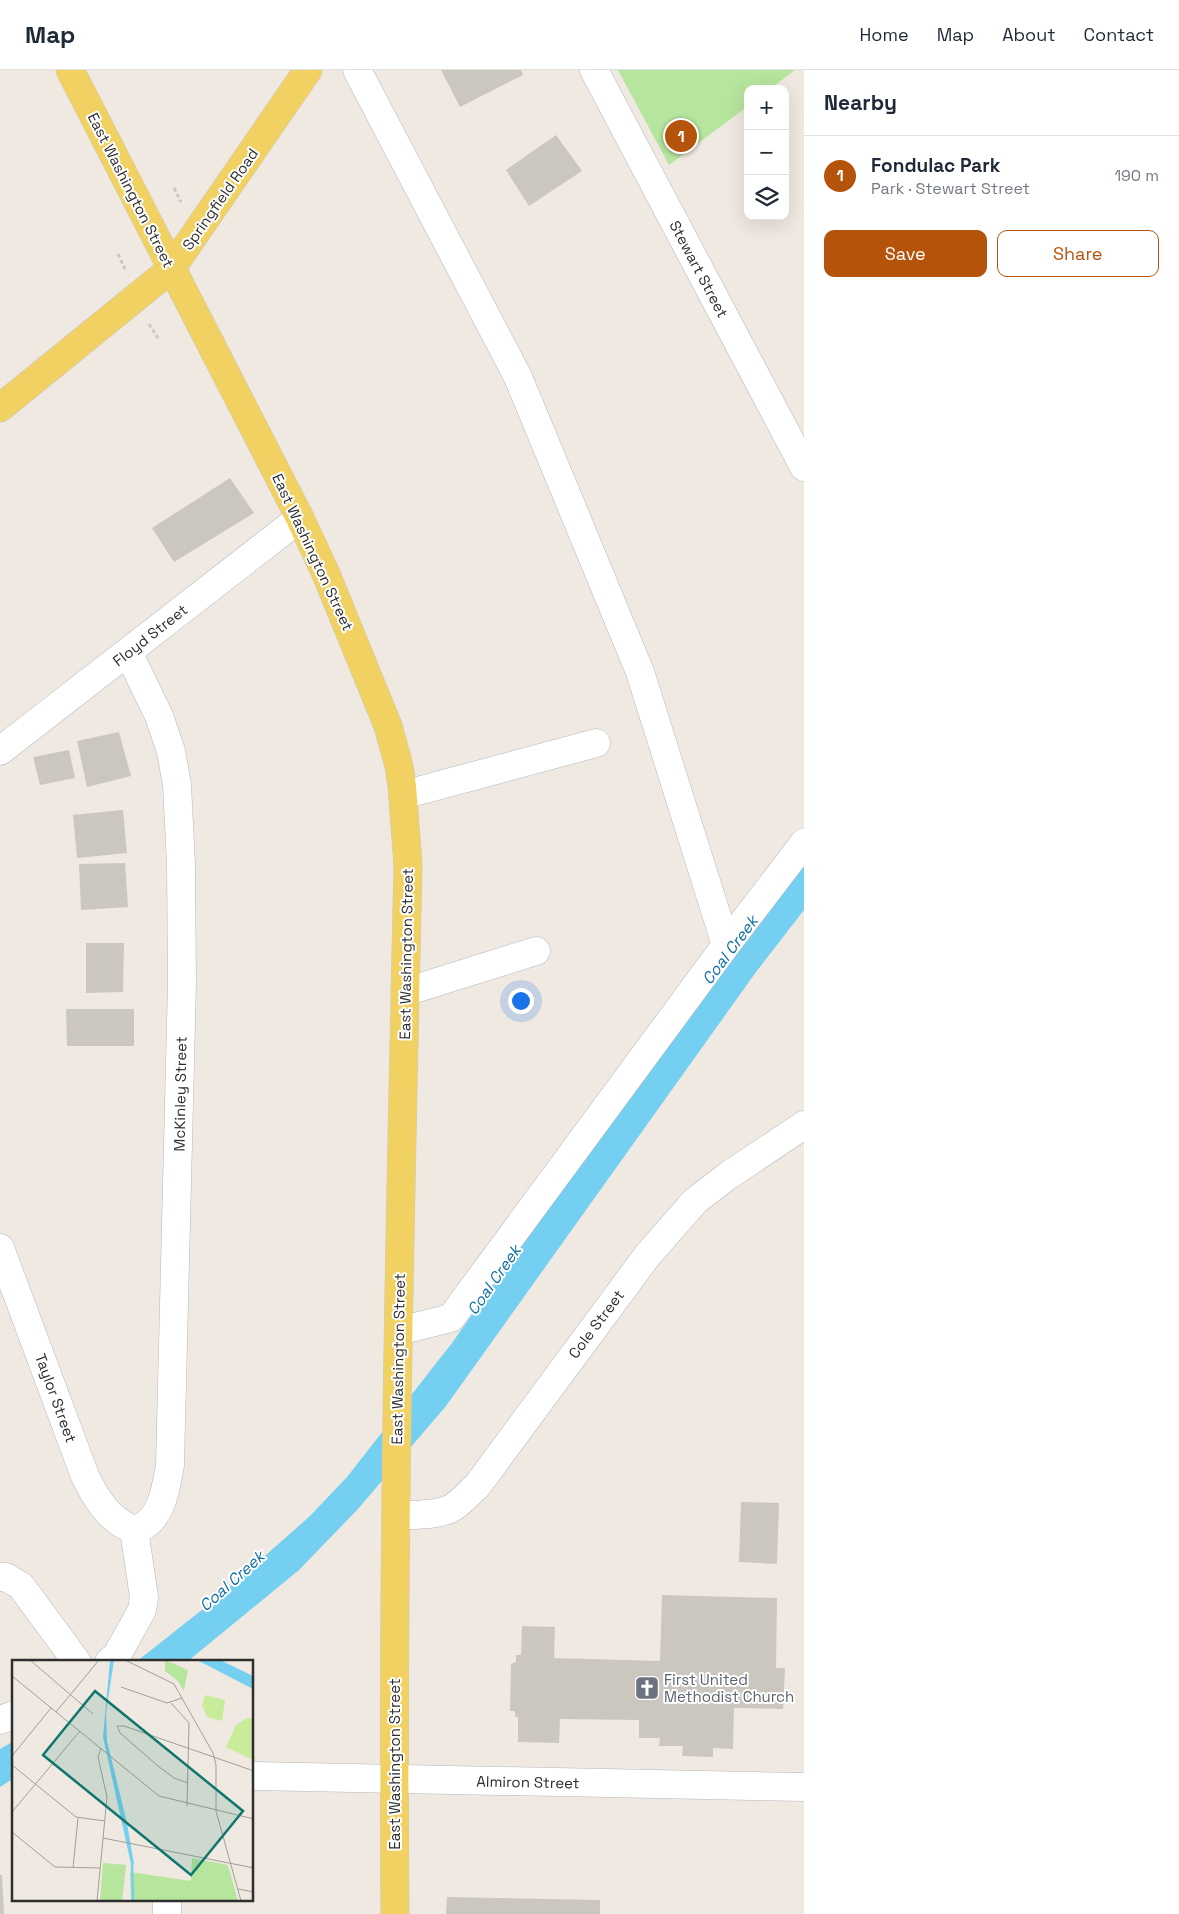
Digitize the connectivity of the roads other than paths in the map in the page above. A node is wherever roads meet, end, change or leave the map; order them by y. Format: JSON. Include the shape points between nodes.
{"nodes":[{"id":1,"x":70,"y":70,"type":"edge"},
{"id":2,"x":308,"y":70,"type":"edge"},
{"id":3,"x":357,"y":70,"type":"edge"},
{"id":4,"x":594,"y":70,"type":"edge"},
{"id":5,"x":171,"y":269,"type":"junction"},
{"id":6,"x":0,"y":408,"type":"edge"},
{"id":7,"x":804,"y":467,"type":"edge"},
{"id":8,"x":300,"y":518,"type":"junction"},
{"id":9,"x":128,"y":652,"type":"junction"},
{"id":10,"x":596,"y":743,"type":"dead end"},
{"id":11,"x":0,"y":751,"type":"edge"},
{"id":12,"x":403,"y":795,"type":"junction"},
{"id":13,"x":804,"y":843,"type":"edge"},
{"id":14,"x":726,"y":945,"type":"junction"},
{"id":15,"x":536,"y":951,"type":"dead end"},
{"id":16,"x":405,"y":992,"type":"junction"},
{"id":17,"x":804,"y":1125,"type":"edge"},
{"id":18,"x":0,"y":1248,"type":"edge"},
{"id":19,"x":399,"y":1331,"type":"junction"},
{"id":20,"x":396,"y":1516,"type":"junction"},
{"id":21,"x":134,"y":1530,"type":"junction"},
{"id":22,"x":0,"y":1577,"type":"edge"},
{"id":23,"x":76,"y":1660,"type":"edge"},
{"id":24,"x":111,"y":1660,"type":"edge"},
{"id":25,"x":12,"y":1716,"type":"edge"},
{"id":26,"x":0,"y":1720,"type":"edge"},
{"id":27,"x":254,"y":1776,"type":"edge"},
{"id":28,"x":394,"y":1779,"type":"junction"},
{"id":29,"x":804,"y":1786,"type":"edge"},
{"id":30,"x":395,"y":1914,"type":"edge"}],
"edges":[{"from":1,"to":5,"type":"main road","name":"East Washington Street"},
{"from":2,"to":5,"type":"main road","name":"Springfield Road"},
{"from":3,"to":14,"type":"street","via":[[518,377],[640,672]]},
{"from":4,"to":7,"type":"street","name":"Stewart Street"},
{"from":5,"to":6,"type":"main road","name":"Springfield Road"},
{"from":5,"to":8,"type":"main road","name":"East Washington Street"},
{"from":8,"to":9,"type":"street","name":"Floyd Street"},
{"from":8,"to":12,"type":"main road","name":"East Washington Street","via":[[388,726]]},
{"from":9,"to":11,"type":"street","name":"Floyd Street"},
{"from":9,"to":21,"type":"street","name":"McKinley Street","via":[[159,716],[171,751],[177,785],[182,983],[170,1465],[163,1500],[152,1519],[141,1529]]},
{"from":10,"to":12,"type":"street"},
{"from":12,"to":16,"type":"main road","name":"East Washington Street","via":[[408,865]]},
{"from":13,"to":14,"type":"street"},
{"from":14,"to":19,"type":"street","via":[[451,1318]]},
{"from":15,"to":16,"type":"street"},
{"from":16,"to":19,"type":"main road","name":"East Washington Street"},
{"from":17,"to":20,"type":"street","name":"Cole Street","via":[[695,1201],[647,1256],[477,1486],[450,1508]]},
{"from":18,"to":21,"type":"street","name":"Taylor Street","via":[[85,1476],[95,1496],[115,1520]]},
{"from":19,"to":20,"type":"main road","name":"East Washington Street"},
{"from":20,"to":28,"type":"main road","name":"East Washington Street"},
{"from":21,"to":24,"type":"street","via":[[144,1597],[142,1610]]},
{"from":22,"to":23,"type":"street","via":[[21,1586]]},
{"from":25,"to":26,"type":"street"},
{"from":27,"to":28,"type":"street","name":"Almiron Street"},
{"from":28,"to":29,"type":"street","name":"Almiron Street"},
{"from":28,"to":30,"type":"main road","name":"East Washington Street"}]}
